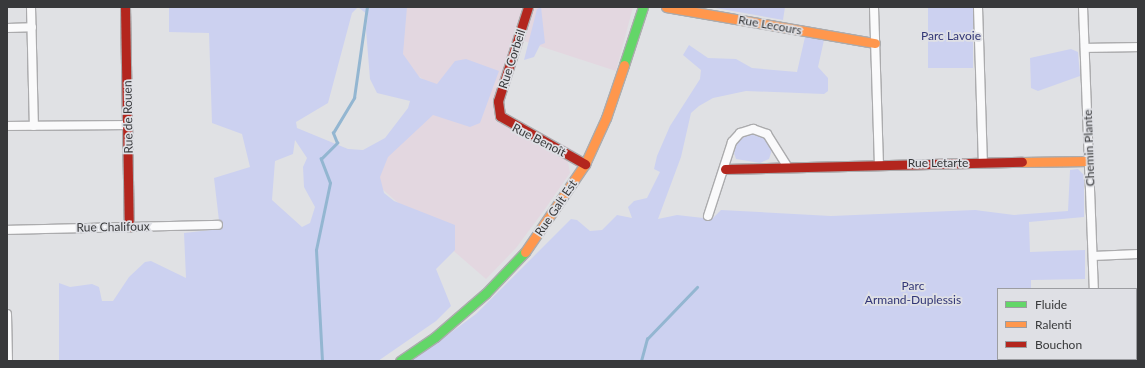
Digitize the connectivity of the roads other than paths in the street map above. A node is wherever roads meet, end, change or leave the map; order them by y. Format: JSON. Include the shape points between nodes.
{"nodes":[{"id":1,"x":31,"y":7,"type":"edge"},
{"id":2,"x":125,"y":7,"type":"edge"},
{"id":3,"x":528,"y":7,"type":"edge"},
{"id":4,"x":644,"y":7,"type":"edge"},
{"id":5,"x":666,"y":7,"type":"edge"},
{"id":6,"x":874,"y":7,"type":"edge"},
{"id":7,"x":978,"y":7,"type":"edge"},
{"id":8,"x":1083,"y":7,"type":"edge"},
{"id":9,"x":32,"y":27,"type":"junction"},
{"id":10,"x":7,"y":28,"type":"edge"},
{"id":11,"x":875,"y":43,"type":"junction"},
{"id":12,"x":1138,"y":47,"type":"edge"},
{"id":13,"x":1085,"y":48,"type":"junction"},
{"id":14,"x":499,"y":111,"type":"joint"},
{"id":15,"x":128,"y":125,"type":"junction"},
{"id":16,"x":7,"y":126,"type":"edge"},
{"id":17,"x":34,"y":126,"type":"junction"},
{"id":18,"x":1089,"y":161,"type":"junction"},
{"id":19,"x":983,"y":162,"type":"junction"},
{"id":20,"x":879,"y":163,"type":"junction"},
{"id":21,"x":585,"y":164,"type":"junction"},
{"id":22,"x":787,"y":166,"type":"junction"},
{"id":23,"x":725,"y":169,"type":"junction"},
{"id":24,"x":708,"y":216,"type":"dead end"},
{"id":25,"x":218,"y":225,"type":"dead end"},
{"id":26,"x":130,"y":227,"type":"junction"},
{"id":27,"x":7,"y":230,"type":"edge"},
{"id":28,"x":1138,"y":254,"type":"edge"},
{"id":29,"x":1093,"y":256,"type":"junction"},
{"id":30,"x":1094,"y":288,"type":"edge"},
{"id":31,"x":7,"y":314,"type":"edge"},
{"id":32,"x":8,"y":361,"type":"edge"},
{"id":33,"x":400,"y":361,"type":"edge"}],
"edges":[{"from":1,"to":9,"type":"street"},
{"from":2,"to":15,"type":"street","name":"Rue de Rouen"},
{"from":3,"to":14,"type":"street","name":"Rue Corbeil","via":[[500,96]]},
{"from":4,"to":21,"type":"street","name":"Rue Galt Est","via":[[617,94]]},
{"from":5,"to":11,"type":"street","name":"Rue Lecours"},
{"from":6,"to":11,"type":"street"},
{"from":7,"to":19,"type":"street"},
{"from":8,"to":13,"type":"street","name":"Chemin Plante"},
{"from":9,"to":10,"type":"street"},
{"from":9,"to":17,"type":"street"},
{"from":11,"to":20,"type":"street"},
{"from":12,"to":13,"type":"street"},
{"from":13,"to":18,"type":"street","name":"Chemin Plante"},
{"from":14,"to":21,"type":"street","name":"Rue Benoît","via":[[509,124]]},
{"from":15,"to":17,"type":"street"},
{"from":15,"to":26,"type":"street","name":"Rue de Rouen"},
{"from":16,"to":17,"type":"street"},
{"from":18,"to":19,"type":"street","name":"Rue Letarte"},
{"from":18,"to":29,"type":"street","name":"Chemin Plante"},
{"from":19,"to":20,"type":"street","name":"Rue Letarte"},
{"from":20,"to":22,"type":"street","name":"Rue Letarte"},
{"from":21,"to":33,"type":"street","name":"Rue Galt Est","via":[[554,213],[509,270],[435,337]]},
{"from":22,"to":23,"type":"street","name":"Rue Letarte"},
{"from":22,"to":23,"type":"street","via":[[767,134],[754,129],[735,137]]},
{"from":23,"to":24,"type":"street"},
{"from":25,"to":26,"type":"street","name":"Rue Chalifoux"},
{"from":26,"to":27,"type":"street","name":"Rue Chalifoux"},
{"from":28,"to":29,"type":"street"},
{"from":29,"to":30,"type":"street","name":"Chemin Plante"},
{"from":31,"to":32,"type":"street"}]}
